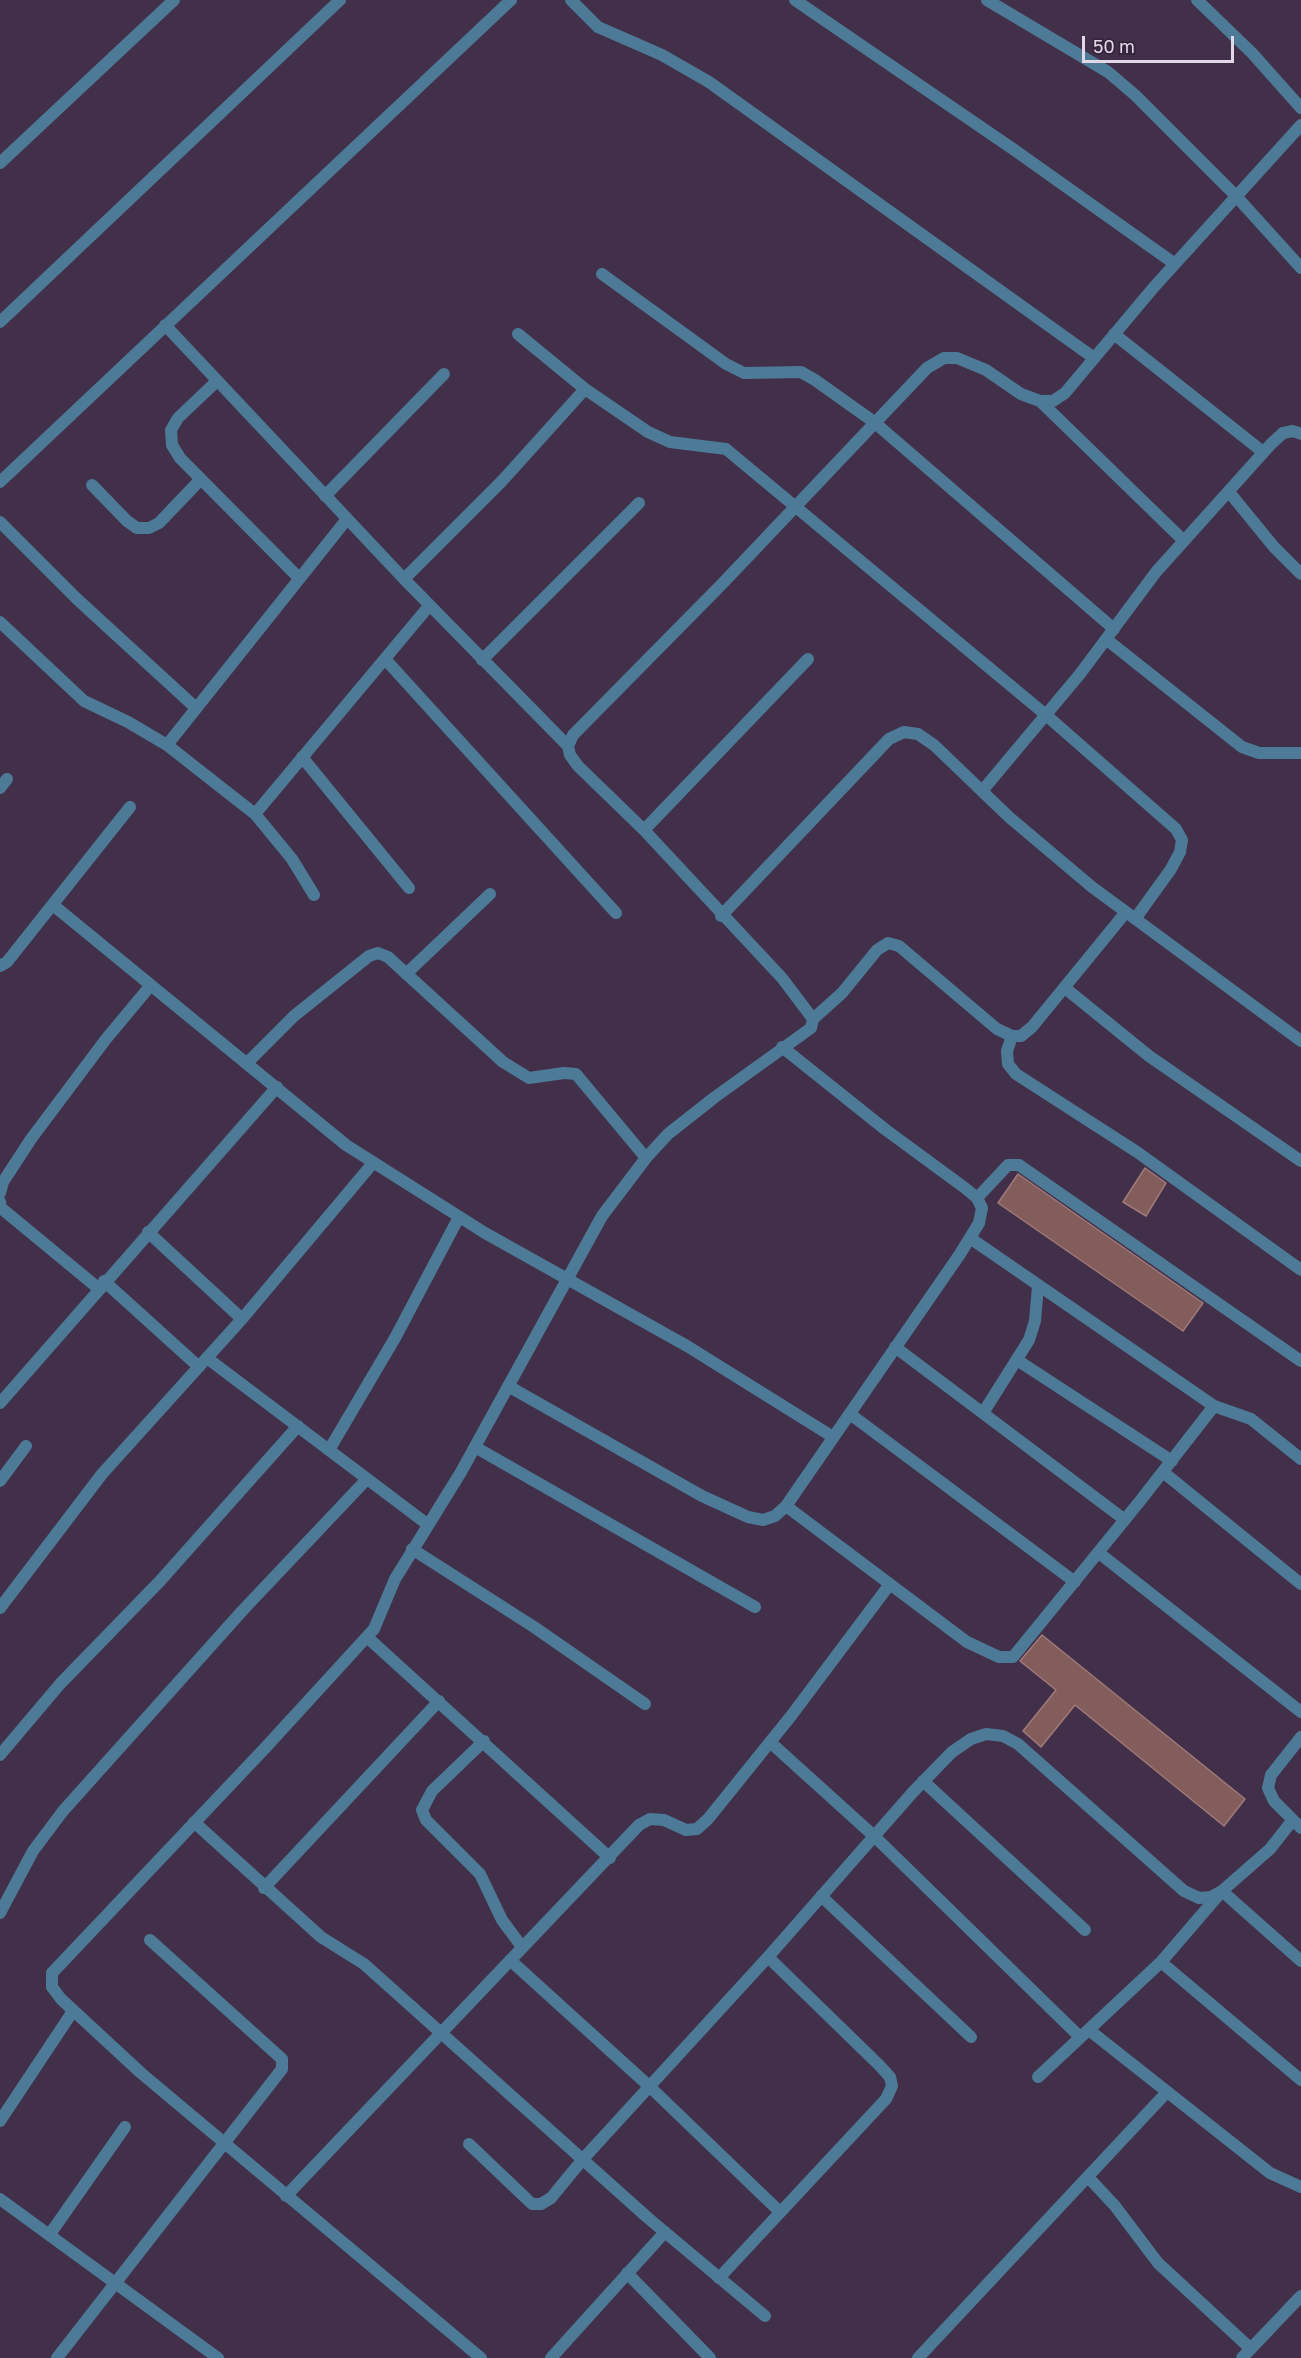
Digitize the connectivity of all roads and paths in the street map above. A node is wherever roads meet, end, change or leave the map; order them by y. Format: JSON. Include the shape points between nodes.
{"nodes":[{"id":1,"x":174,"y":0,"type":"edge"},
{"id":2,"x":340,"y":0,"type":"edge"},
{"id":3,"x":511,"y":0,"type":"edge"},
{"id":4,"x":570,"y":0,"type":"edge"},
{"id":5,"x":795,"y":0,"type":"edge"},
{"id":6,"x":987,"y":0,"type":"edge"},
{"id":7,"x":1197,"y":0,"type":"edge"},
{"id":8,"x":1301,"y":108,"type":"edge"},
{"id":9,"x":1301,"y":124,"type":"edge"},
{"id":10,"x":0,"y":163,"type":"edge"},
{"id":11,"x":1236,"y":196,"type":"junction"},
{"id":12,"x":1175,"y":264,"type":"junction"},
{"id":13,"x":1301,"y":268,"type":"edge"},
{"id":14,"x":602,"y":274,"type":"dead end"},
{"id":15,"x":0,"y":322,"type":"edge"},
{"id":16,"x":165,"y":325,"type":"junction"},
{"id":17,"x":518,"y":334,"type":"dead end"},
{"id":18,"x":1114,"y":334,"type":"junction"},
{"id":19,"x":1094,"y":358,"type":"junction"},
{"id":20,"x":444,"y":374,"type":"dead end"},
{"id":21,"x":217,"y":381,"type":"junction"},
{"id":22,"x":585,"y":389,"type":"junction"},
{"id":23,"x":1040,"y":401,"type":"junction"},
{"id":24,"x":874,"y":422,"type":"junction"},
{"id":25,"x":1301,"y":434,"type":"edge"},
{"id":26,"x":1263,"y":452,"type":"junction"},
{"id":27,"x":201,"y":479,"type":"junction"},
{"id":28,"x":0,"y":482,"type":"edge"},
{"id":29,"x":92,"y":485,"type":"dead end"},
{"id":30,"x":1229,"y":492,"type":"junction"},
{"id":31,"x":325,"y":496,"type":"junction"},
{"id":32,"x":639,"y":503,"type":"dead end"},
{"id":33,"x":795,"y":506,"type":"junction"},
{"id":34,"x":347,"y":519,"type":"junction"},
{"id":35,"x":0,"y":522,"type":"edge"},
{"id":36,"x":1184,"y":541,"type":"junction"},
{"id":37,"x":1301,"y":574,"type":"edge"},
{"id":38,"x":299,"y":578,"type":"junction"},
{"id":39,"x":404,"y":579,"type":"junction"},
{"id":40,"x":429,"y":606,"type":"junction"},
{"id":41,"x":0,"y":622,"type":"edge"},
{"id":42,"x":1114,"y":628,"type":"junction"},
{"id":43,"x":1106,"y":639,"type":"junction"},
{"id":44,"x":385,"y":659,"type":"junction"},
{"id":45,"x":808,"y":659,"type":"dead end"},
{"id":46,"x":482,"y":660,"type":"junction"},
{"id":47,"x":196,"y":708,"type":"junction"},
{"id":48,"x":1046,"y":715,"type":"junction"},
{"id":49,"x":167,"y":745,"type":"junction"},
{"id":50,"x":568,"y":746,"type":"junction"},
{"id":51,"x":1301,"y":753,"type":"edge"},
{"id":52,"x":302,"y":757,"type":"junction"},
{"id":53,"x":982,"y":791,"type":"junction"},
{"id":54,"x":130,"y":807,"type":"dead end"},
{"id":55,"x":255,"y":814,"type":"junction"},
{"id":56,"x":644,"y":830,"type":"junction"},
{"id":57,"x":409,"y":888,"type":"dead end"},
{"id":58,"x":490,"y":894,"type":"dead end"},
{"id":59,"x":314,"y":895,"type":"dead end"},
{"id":60,"x":53,"y":905,"type":"junction"},
{"id":61,"x":616,"y":912,"type":"dead end"},
{"id":62,"x":1130,"y":915,"type":"junction"},
{"id":63,"x":722,"y":916,"type":"junction"},
{"id":64,"x":0,"y":966,"type":"edge"},
{"id":65,"x":406,"y":974,"type":"junction"},
{"id":66,"x":151,"y":985,"type":"junction"},
{"id":67,"x":1065,"y":988,"type":"junction"},
{"id":68,"x":813,"y":1019,"type":"junction"},
{"id":69,"x":1012,"y":1036,"type":"junction"},
{"id":70,"x":1301,"y":1041,"type":"edge"},
{"id":71,"x":782,"y":1047,"type":"junction"},
{"id":72,"x":247,"y":1063,"type":"junction"},
{"id":73,"x":277,"y":1087,"type":"junction"},
{"id":74,"x":646,"y":1158,"type":"junction"},
{"id":75,"x":1301,"y":1161,"type":"edge"},
{"id":76,"x":373,"y":1163,"type":"junction"},
{"id":77,"x":5,"y":1169,"type":"edge"},
{"id":78,"x":0,"y":1193,"type":"edge"},
{"id":79,"x":977,"y":1198,"type":"junction"},
{"id":80,"x":0,"y":1202,"type":"edge"},
{"id":81,"x":459,"y":1217,"type":"junction"},
{"id":82,"x":148,"y":1232,"type":"junction"},
{"id":83,"x":970,"y":1238,"type":"junction"},
{"id":84,"x":1301,"y":1270,"type":"edge"},
{"id":85,"x":568,"y":1277,"type":"junction"},
{"id":86,"x":101,"y":1285,"type":"junction"},
{"id":87,"x":1038,"y":1286,"type":"junction"},
{"id":88,"x":242,"y":1319,"type":"junction"},
{"id":89,"x":896,"y":1347,"type":"junction"},
{"id":90,"x":1017,"y":1360,"type":"junction"},
{"id":91,"x":1301,"y":1361,"type":"edge"},
{"id":92,"x":203,"y":1362,"type":"junction"},
{"id":93,"x":508,"y":1386,"type":"junction"},
{"id":94,"x":0,"y":1403,"type":"edge"},
{"id":95,"x":1214,"y":1406,"type":"junction"},
{"id":96,"x":850,"y":1413,"type":"junction"},
{"id":97,"x":983,"y":1413,"type":"junction"},
{"id":98,"x":298,"y":1426,"type":"junction"},
{"id":99,"x":833,"y":1437,"type":"junction"},
{"id":100,"x":26,"y":1446,"type":"dead end"},
{"id":101,"x":474,"y":1447,"type":"junction"},
{"id":102,"x":328,"y":1450,"type":"junction"},
{"id":103,"x":1301,"y":1459,"type":"edge"},
{"id":104,"x":1172,"y":1461,"type":"junction"},
{"id":105,"x":1162,"y":1472,"type":"junction"},
{"id":106,"x":367,"y":1479,"type":"junction"},
{"id":107,"x":0,"y":1481,"type":"edge"},
{"id":108,"x":786,"y":1506,"type":"junction"},
{"id":109,"x":1125,"y":1520,"type":"junction"},
{"id":110,"x":427,"y":1524,"type":"junction"},
{"id":111,"x":412,"y":1549,"type":"junction"},
{"id":112,"x":1099,"y":1552,"type":"junction"},
{"id":113,"x":1075,"y":1582,"type":"junction"},
{"id":114,"x":890,"y":1584,"type":"junction"},
{"id":115,"x":1301,"y":1584,"type":"edge"},
{"id":116,"x":755,"y":1607,"type":"dead end"},
{"id":117,"x":0,"y":1608,"type":"edge"},
{"id":118,"x":367,"y":1637,"type":"junction"},
{"id":119,"x":439,"y":1701,"type":"junction"},
{"id":120,"x":645,"y":1704,"type":"dead end"},
{"id":121,"x":1301,"y":1712,"type":"edge"},
{"id":122,"x":1301,"y":1737,"type":"edge"},
{"id":123,"x":484,"y":1741,"type":"junction"},
{"id":124,"x":770,"y":1742,"type":"junction"},
{"id":125,"x":0,"y":1755,"type":"edge"},
{"id":126,"x":923,"y":1781,"type":"junction"},
{"id":127,"x":194,"y":1822,"type":"junction"},
{"id":128,"x":1297,"y":1825,"type":"edge"},
{"id":129,"x":874,"y":1836,"type":"junction"},
{"id":130,"x":610,"y":1858,"type":"junction"},
{"id":131,"x":264,"y":1888,"type":"junction"},
{"id":132,"x":1222,"y":1892,"type":"junction"},
{"id":133,"x":821,"y":1896,"type":"junction"},
{"id":134,"x":0,"y":1913,"type":"edge"},
{"id":135,"x":1085,"y":1930,"type":"dead end"},
{"id":136,"x":150,"y":1940,"type":"dead end"},
{"id":137,"x":522,"y":1947,"type":"junction"},
{"id":138,"x":768,"y":1956,"type":"junction"},
{"id":139,"x":510,"y":1960,"type":"junction"},
{"id":140,"x":1301,"y":1960,"type":"edge"},
{"id":141,"x":1161,"y":1962,"type":"junction"},
{"id":142,"x":73,"y":2011,"type":"junction"},
{"id":143,"x":440,"y":2034,"type":"junction"},
{"id":144,"x":1085,"y":2034,"type":"junction"},
{"id":145,"x":971,"y":2037,"type":"dead end"},
{"id":146,"x":1038,"y":2077,"type":"dead end"},
{"id":147,"x":1301,"y":2080,"type":"edge"},
{"id":148,"x":649,"y":2086,"type":"junction"},
{"id":149,"x":1167,"y":2092,"type":"junction"},
{"id":150,"x":0,"y":2121,"type":"edge"},
{"id":151,"x":125,"y":2127,"type":"dead end"},
{"id":152,"x":222,"y":2144,"type":"junction"},
{"id":153,"x":469,"y":2144,"type":"dead end"},
{"id":154,"x":583,"y":2159,"type":"junction"},
{"id":155,"x":1088,"y":2177,"type":"junction"},
{"id":156,"x":1301,"y":2187,"type":"edge"},
{"id":157,"x":286,"y":2196,"type":"junction"},
{"id":158,"x":0,"y":2199,"type":"edge"},
{"id":159,"x":780,"y":2212,"type":"junction"},
{"id":160,"x":665,"y":2232,"type":"junction"},
{"id":161,"x":50,"y":2234,"type":"junction"},
{"id":162,"x":627,"y":2272,"type":"junction"},
{"id":163,"x":719,"y":2277,"type":"junction"},
{"id":164,"x":115,"y":2282,"type":"junction"},
{"id":165,"x":1301,"y":2296,"type":"edge"},
{"id":166,"x":765,"y":2316,"type":"dead end"},
{"id":167,"x":1247,"y":2353,"type":"edge"},
{"id":168,"x":57,"y":2358,"type":"edge"},
{"id":169,"x":218,"y":2358,"type":"edge"},
{"id":170,"x":481,"y":2358,"type":"edge"},
{"id":171,"x":551,"y":2358,"type":"edge"},
{"id":172,"x":710,"y":2358,"type":"edge"},
{"id":173,"x":918,"y":2358,"type":"edge"}],
"edges":[{"from":1,"to":10,"type":"street"},
{"from":2,"to":15,"type":"street"},
{"from":3,"to":16,"type":"street"},
{"from":4,"to":19,"type":"street","via":[[598,27],[662,55],[709,82]]},
{"from":5,"to":12,"type":"street"},
{"from":6,"to":11,"type":"street","via":[[1108,72]]},
{"from":7,"to":8,"type":"street"},
{"from":9,"to":11,"type":"street"},
{"from":11,"to":12,"type":"street"},
{"from":11,"to":13,"type":"street"},
{"from":12,"to":18,"type":"street"},
{"from":14,"to":24,"type":"street","via":[[726,364],[757,375],[801,372]]},
{"from":16,"to":21,"type":"street"},
{"from":16,"to":28,"type":"street"},
{"from":17,"to":22,"type":"street"},
{"from":18,"to":19,"type":"street"},
{"from":18,"to":26,"type":"street"},
{"from":19,"to":23,"type":"street","via":[[1065,393],[1053,401]]},
{"from":20,"to":31,"type":"street"},
{"from":21,"to":27,"type":"street","via":[[171,429],[172,445]]},
{"from":21,"to":31,"type":"street"},
{"from":22,"to":33,"type":"street","via":[[648,432],[670,442],[726,449]]},
{"from":22,"to":39,"type":"street","via":[[502,481]]},
{"from":23,"to":24,"type":"street","via":[[1021,394],[986,370],[957,358],[944,358],[927,368]]},
{"from":23,"to":36,"type":"street"},
{"from":24,"to":33,"type":"street"},
{"from":24,"to":42,"type":"street"},
{"from":25,"to":26,"type":"street","via":[[1283,433]]},
{"from":26,"to":30,"type":"street"},
{"from":27,"to":29,"type":"street","via":[[159,523],[149,528],[137,528],[127,521]]},
{"from":27,"to":38,"type":"street"},
{"from":30,"to":36,"type":"street"},
{"from":30,"to":37,"type":"street"},
{"from":31,"to":34,"type":"street"},
{"from":32,"to":46,"type":"street"},
{"from":33,"to":48,"type":"street"},
{"from":33,"to":50,"type":"street","via":[[573,735]]},
{"from":34,"to":38,"type":"street"},
{"from":34,"to":39,"type":"street"},
{"from":35,"to":47,"type":"street"},
{"from":36,"to":42,"type":"street"},
{"from":38,"to":47,"type":"street"},
{"from":39,"to":40,"type":"street"},
{"from":40,"to":44,"type":"street"},
{"from":40,"to":46,"type":"street"},
{"from":41,"to":49,"type":"street","via":[[84,701]]},
{"from":42,"to":43,"type":"street"},
{"from":43,"to":48,"type":"street"},
{"from":43,"to":51,"type":"street","via":[[1242,747],[1259,753]]},
{"from":44,"to":52,"type":"street"},
{"from":44,"to":61,"type":"street"},
{"from":45,"to":56,"type":"street"},
{"from":46,"to":50,"type":"street"},
{"from":47,"to":49,"type":"street"},
{"from":48,"to":53,"type":"street"},
{"from":48,"to":62,"type":"street","via":[[1176,829],[1182,840],[1171,869]]},
{"from":49,"to":55,"type":"street"},
{"from":50,"to":56,"type":"street","via":[[578,766]]},
{"from":52,"to":55,"type":"street"},
{"from":52,"to":57,"type":"street"},
{"from":53,"to":62,"type":"street"},
{"from":53,"to":63,"type":"street","via":[[918,734],[904,732],[889,739]]},
{"from":54,"to":60,"type":"street"},
{"from":55,"to":59,"type":"street","via":[[292,859]]},
{"from":56,"to":63,"type":"street"},
{"from":58,"to":65,"type":"street"},
{"from":60,"to":64,"type":"street"},
{"from":60,"to":66,"type":"street"},
{"from":62,"to":67,"type":"street"},
{"from":62,"to":70,"type":"street"},
{"from":63,"to":68,"type":"street","via":[[782,978]]},
{"from":65,"to":72,"type":"street","via":[[388,957],[378,953],[369,956],[294,1016]]},
{"from":65,"to":74,"type":"street","via":[[503,1062],[530,1078],[576,1074]]},
{"from":66,"to":72,"type":"street"},
{"from":66,"to":77,"type":"street"},
{"from":67,"to":69,"type":"street","via":[[1032,1027],[1022,1036]]},
{"from":67,"to":75,"type":"street","via":[[1149,1056]]},
{"from":68,"to":69,"type":"street","via":[[888,943],[899,946],[997,1029]]},
{"from":68,"to":71,"type":"street","via":[[811,1028]]},
{"from":69,"to":84,"type":"street","via":[[1008,1064],[1016,1074],[1137,1152]]},
{"from":71,"to":74,"type":"street","via":[[668,1134]]},
{"from":71,"to":79,"type":"street"},
{"from":72,"to":73,"type":"street"},
{"from":73,"to":76,"type":"street"},
{"from":73,"to":82,"type":"street"},
{"from":74,"to":85,"type":"street","via":[[602,1216]]},
{"from":76,"to":81,"type":"street"},
{"from":76,"to":88,"type":"street"},
{"from":77,"to":78,"type":"street"},
{"from":79,"to":83,"type":"street","via":[[982,1208]]},
{"from":79,"to":91,"type":"street","via":[[1008,1165],[1019,1165]]},
{"from":80,"to":86,"type":"street","via":[[1,1208]]},
{"from":81,"to":85,"type":"street"},
{"from":81,"to":102,"type":"street","via":[[395,1338]]},
{"from":82,"to":86,"type":"street"},
{"from":82,"to":88,"type":"street"},
{"from":83,"to":87,"type":"street"},
{"from":83,"to":89,"type":"street"},
{"from":85,"to":93,"type":"street"},
{"from":85,"to":99,"type":"street"},
{"from":86,"to":92,"type":"street"},
{"from":86,"to":94,"type":"street"},
{"from":87,"to":90,"type":"street","via":[[1035,1321]]},
{"from":87,"to":95,"type":"street"},
{"from":88,"to":92,"type":"street"},
{"from":89,"to":96,"type":"street"},
{"from":89,"to":97,"type":"street"},
{"from":90,"to":97,"type":"street"},
{"from":90,"to":104,"type":"street"},
{"from":92,"to":98,"type":"street"},
{"from":92,"to":117,"type":"street","via":[[102,1474]]},
{"from":93,"to":101,"type":"street"},
{"from":93,"to":108,"type":"street","via":[[702,1496],[748,1517],[763,1520]]},
{"from":95,"to":103,"type":"street","via":[[1251,1419]]},
{"from":95,"to":104,"type":"street"},
{"from":96,"to":99,"type":"street"},
{"from":96,"to":113,"type":"street"},
{"from":97,"to":109,"type":"street"},
{"from":98,"to":102,"type":"street"},
{"from":98,"to":125,"type":"street","via":[[168,1572],[60,1684]]},
{"from":99,"to":108,"type":"street"},
{"from":100,"to":107,"type":"street"},
{"from":101,"to":110,"type":"street"},
{"from":101,"to":116,"type":"street"},
{"from":102,"to":106,"type":"street"},
{"from":104,"to":105,"type":"street"},
{"from":105,"to":109,"type":"street"},
{"from":105,"to":115,"type":"street"},
{"from":106,"to":110,"type":"street"},
{"from":106,"to":134,"type":"street","via":[[63,1811],[33,1851]]},
{"from":108,"to":114,"type":"street"},
{"from":109,"to":112,"type":"street"},
{"from":110,"to":111,"type":"street"},
{"from":111,"to":118,"type":"street"},
{"from":111,"to":120,"type":"street"},
{"from":112,"to":113,"type":"street"},
{"from":112,"to":121,"type":"street"},
{"from":113,"to":114,"type":"street","via":[[1013,1657],[999,1657],[967,1642]]},
{"from":114,"to":124,"type":"street"},
{"from":118,"to":119,"type":"street"},
{"from":118,"to":127,"type":"street"},
{"from":119,"to":123,"type":"street"},
{"from":119,"to":131,"type":"street"},
{"from":122,"to":128,"type":"street","via":[[1271,1775],[1268,1788],[1274,1801]]},
{"from":123,"to":130,"type":"street"},
{"from":123,"to":137,"type":"street","via":[[432,1791],[422,1810],[426,1820],[480,1874],[502,1920]]},
{"from":124,"to":129,"type":"street"},
{"from":124,"to":130,"type":"street","via":[[697,1829],[686,1830],[664,1820],[650,1819],[639,1825]]},
{"from":126,"to":129,"type":"street"},
{"from":126,"to":132,"type":"street","via":[[971,1739],[986,1734],[1003,1736],[1018,1744],[1184,1891],[1199,1898]]},
{"from":126,"to":135,"type":"street"},
{"from":127,"to":131,"type":"street"},
{"from":127,"to":142,"type":"street","via":[[52,1973],[52,1987]]},
{"from":128,"to":132,"type":"street"},
{"from":129,"to":133,"type":"street"},
{"from":129,"to":144,"type":"street"},
{"from":130,"to":137,"type":"street"},
{"from":131,"to":143,"type":"street","via":[[321,1937],[364,1964]]},
{"from":132,"to":140,"type":"street"},
{"from":132,"to":141,"type":"street"},
{"from":133,"to":138,"type":"street"},
{"from":133,"to":145,"type":"street"},
{"from":136,"to":152,"type":"street","via":[[282,2059],[282,2069]]},
{"from":137,"to":139,"type":"street"},
{"from":138,"to":148,"type":"street"},
{"from":138,"to":159,"type":"street","via":[[879,2065],[890,2077],[892,2086],[886,2099]]},
{"from":139,"to":143,"type":"street"},
{"from":139,"to":148,"type":"street"},
{"from":141,"to":144,"type":"street"},
{"from":141,"to":147,"type":"street"},
{"from":142,"to":150,"type":"street"},
{"from":142,"to":152,"type":"street"},
{"from":143,"to":154,"type":"street"},
{"from":143,"to":157,"type":"street"},
{"from":144,"to":146,"type":"street"},
{"from":144,"to":149,"type":"street"},
{"from":148,"to":154,"type":"street"},
{"from":148,"to":159,"type":"street"},
{"from":149,"to":155,"type":"street"},
{"from":149,"to":156,"type":"street","via":[[1270,2173]]},
{"from":151,"to":161,"type":"street"},
{"from":152,"to":157,"type":"street"},
{"from":152,"to":164,"type":"street"},
{"from":153,"to":154,"type":"street","via":[[532,2204],[551,2198]]},
{"from":154,"to":160,"type":"street"},
{"from":155,"to":167,"type":"street","via":[[1158,2263]]},
{"from":155,"to":173,"type":"street"},
{"from":157,"to":170,"type":"street"},
{"from":158,"to":161,"type":"street"},
{"from":159,"to":163,"type":"street"},
{"from":160,"to":162,"type":"street"},
{"from":160,"to":163,"type":"street"},
{"from":161,"to":164,"type":"street"},
{"from":162,"to":171,"type":"street"},
{"from":162,"to":172,"type":"street"},
{"from":163,"to":166,"type":"street"},
{"from":164,"to":168,"type":"street"},
{"from":164,"to":169,"type":"street"},
{"from":165,"to":167,"type":"street"}]}
